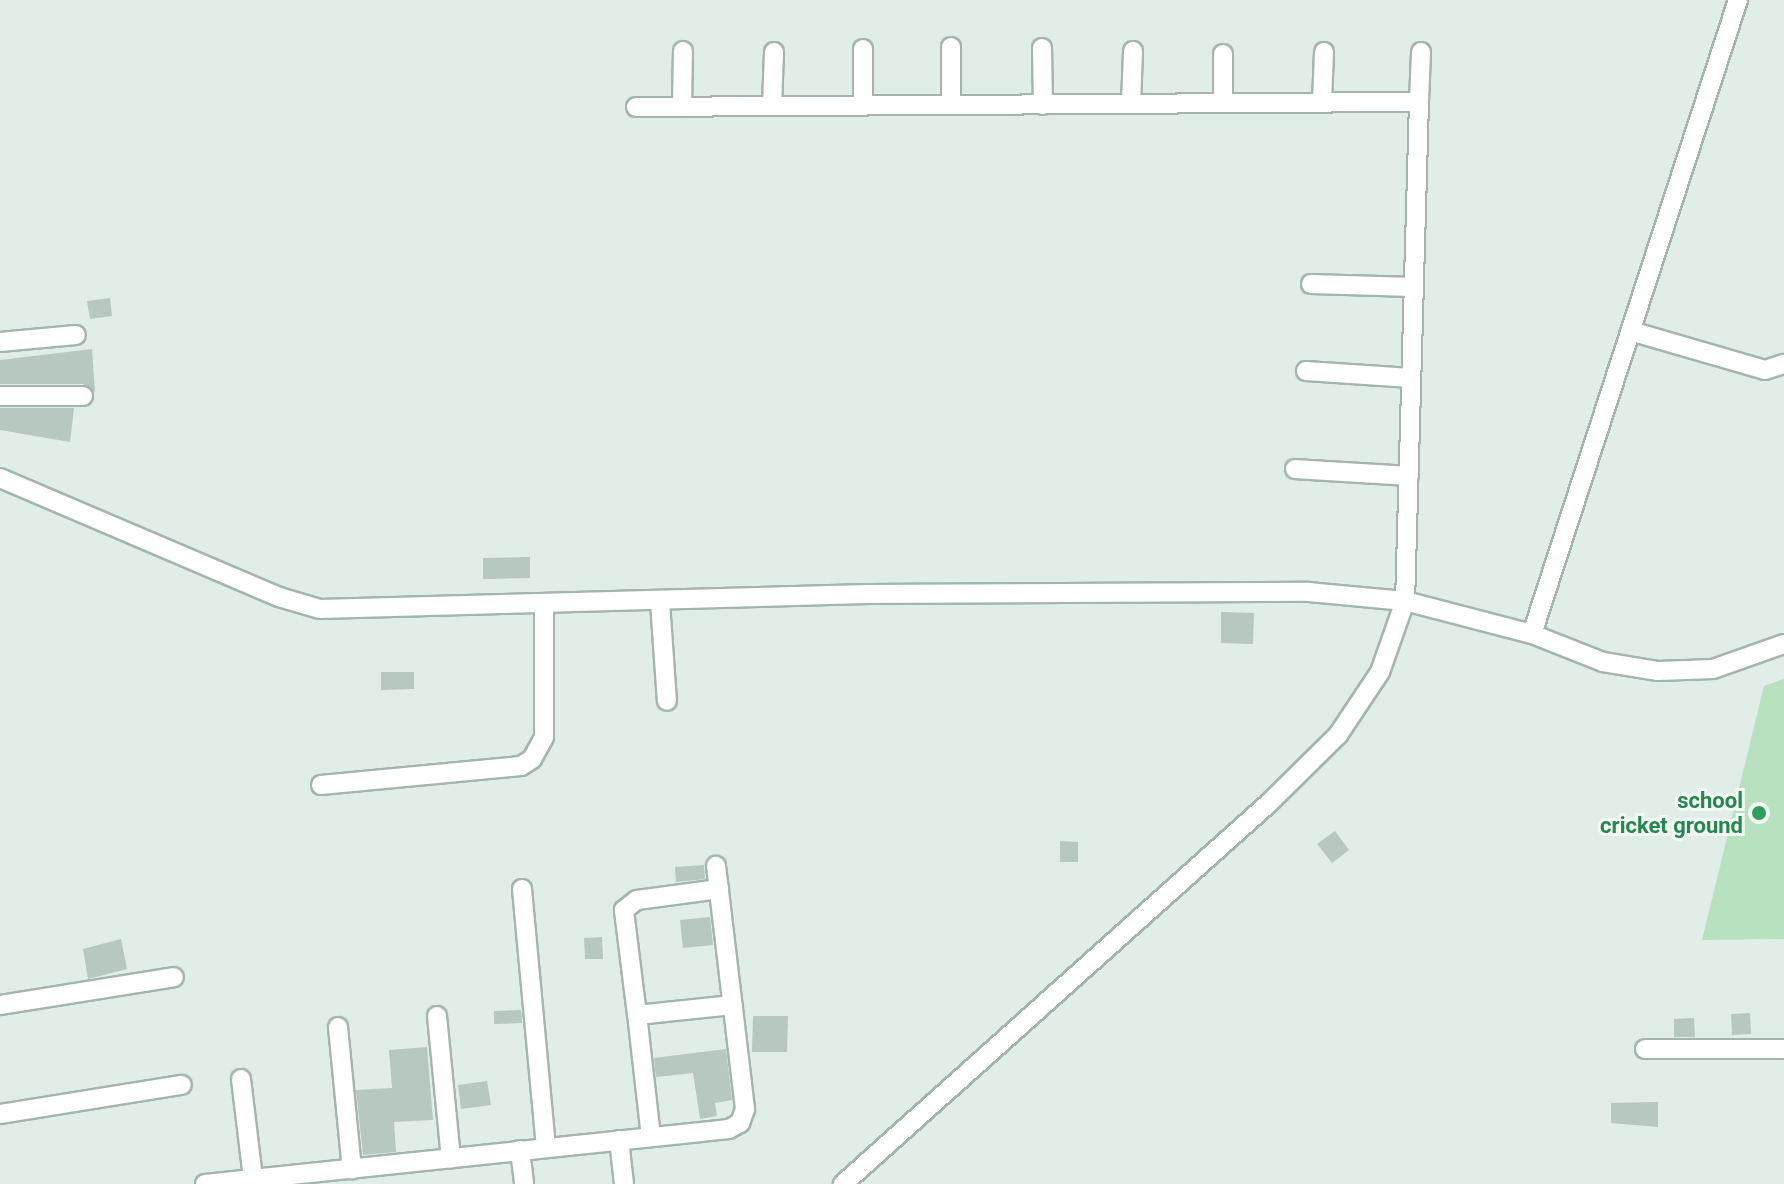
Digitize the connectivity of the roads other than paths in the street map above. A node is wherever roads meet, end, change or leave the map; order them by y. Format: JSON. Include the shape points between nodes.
{"nodes":[{"id":1,"x":1738,"y":0,"type":"edge"},
{"id":2,"x":951,"y":47,"type":"dead end"},
{"id":3,"x":1042,"y":48,"type":"dead end"},
{"id":4,"x":863,"y":49,"type":"dead end"},
{"id":5,"x":683,"y":51,"type":"dead end"},
{"id":6,"x":1133,"y":51,"type":"dead end"},
{"id":7,"x":774,"y":52,"type":"dead end"},
{"id":8,"x":1324,"y":52,"type":"dead end"},
{"id":9,"x":1421,"y":52,"type":"dead end"},
{"id":10,"x":1223,"y":54,"type":"dead end"},
{"id":11,"x":1322,"y":102,"type":"junction"},
{"id":12,"x":1419,"y":102,"type":"junction"},
{"id":13,"x":1223,"y":103,"type":"junction"},
{"id":14,"x":1131,"y":104,"type":"junction"},
{"id":15,"x":951,"y":105,"type":"junction"},
{"id":16,"x":1043,"y":105,"type":"junction"},
{"id":17,"x":772,"y":106,"type":"junction"},
{"id":18,"x":863,"y":106,"type":"junction"},
{"id":19,"x":636,"y":107,"type":"dead end"},
{"id":20,"x":682,"y":107,"type":"junction"},
{"id":21,"x":1311,"y":284,"type":"dead end"},
{"id":22,"x":1413,"y":287,"type":"junction"},
{"id":23,"x":1634,"y":332,"type":"junction"},
{"id":24,"x":76,"y":335,"type":"dead end"},
{"id":25,"x":0,"y":342,"type":"edge"},
{"id":26,"x":1784,"y":364,"type":"edge"},
{"id":27,"x":1306,"y":371,"type":"dead end"},
{"id":28,"x":1411,"y":378,"type":"junction"},
{"id":29,"x":0,"y":396,"type":"edge"},
{"id":30,"x":83,"y":396,"type":"dead end"},
{"id":31,"x":1295,"y":469,"type":"dead end"},
{"id":32,"x":1409,"y":476,"type":"junction"},
{"id":33,"x":0,"y":478,"type":"edge"},
{"id":34,"x":1405,"y":601,"type":"junction"},
{"id":35,"x":660,"y":602,"type":"junction"},
{"id":36,"x":544,"y":604,"type":"junction"},
{"id":37,"x":1532,"y":634,"type":"junction"},
{"id":38,"x":1784,"y":644,"type":"edge"},
{"id":39,"x":667,"y":701,"type":"dead end"},
{"id":40,"x":321,"y":785,"type":"dead end"},
{"id":41,"x":716,"y":866,"type":"dead end"},
{"id":42,"x":522,"y":889,"type":"dead end"},
{"id":43,"x":719,"y":889,"type":"junction"},
{"id":44,"x":174,"y":977,"type":"dead end"},
{"id":45,"x":0,"y":1005,"type":"edge"},
{"id":46,"x":732,"y":1005,"type":"junction"},
{"id":47,"x":637,"y":1015,"type":"junction"},
{"id":48,"x":437,"y":1016,"type":"dead end"},
{"id":49,"x":338,"y":1027,"type":"dead end"},
{"id":50,"x":1645,"y":1049,"type":"dead end"},
{"id":51,"x":1784,"y":1049,"type":"edge"},
{"id":52,"x":241,"y":1079,"type":"dead end"},
{"id":53,"x":182,"y":1085,"type":"dead end"},
{"id":54,"x":0,"y":1114,"type":"edge"},
{"id":55,"x":651,"y":1137,"type":"junction"},
{"id":56,"x":619,"y":1140,"type":"junction"},
{"id":57,"x":546,"y":1148,"type":"junction"},
{"id":58,"x":520,"y":1150,"type":"junction"},
{"id":59,"x":451,"y":1158,"type":"junction"},
{"id":60,"x":352,"y":1169,"type":"junction"},
{"id":61,"x":253,"y":1178,"type":"junction"},
{"id":62,"x":275,"y":1180,"type":"edge"},
{"id":63,"x":851,"y":1182,"type":"edge"},
{"id":64,"x":205,"y":1184,"type":"edge"},
{"id":65,"x":524,"y":1184,"type":"edge"},
{"id":66,"x":624,"y":1184,"type":"edge"}],
"edges":[{"from":1,"to":23,"type":"street"},
{"from":2,"to":15,"type":"street"},
{"from":3,"to":16,"type":"street"},
{"from":4,"to":18,"type":"street"},
{"from":5,"to":20,"type":"street"},
{"from":6,"to":14,"type":"street"},
{"from":7,"to":17,"type":"street"},
{"from":8,"to":11,"type":"street"},
{"from":9,"to":12,"type":"street"},
{"from":10,"to":13,"type":"street"},
{"from":11,"to":12,"type":"street"},
{"from":11,"to":13,"type":"street"},
{"from":12,"to":22,"type":"street"},
{"from":13,"to":14,"type":"street"},
{"from":14,"to":16,"type":"street"},
{"from":15,"to":16,"type":"street"},
{"from":15,"to":18,"type":"street"},
{"from":17,"to":18,"type":"street"},
{"from":17,"to":20,"type":"street"},
{"from":19,"to":20,"type":"street"},
{"from":21,"to":22,"type":"street"},
{"from":22,"to":28,"type":"street"},
{"from":23,"to":26,"type":"street","via":[[1765,370]]},
{"from":23,"to":37,"type":"street"},
{"from":24,"to":25,"type":"street"},
{"from":27,"to":28,"type":"street"},
{"from":28,"to":32,"type":"street"},
{"from":29,"to":30,"type":"street"},
{"from":31,"to":32,"type":"street"},
{"from":32,"to":34,"type":"street"},
{"from":33,"to":36,"type":"street","via":[[279,597],[320,609]]},
{"from":34,"to":35,"type":"street","via":[[1309,592],[868,594]]},
{"from":34,"to":37,"type":"street"},
{"from":34,"to":63,"type":"street","via":[[1380,672],[1338,735]]},
{"from":35,"to":36,"type":"street"},
{"from":35,"to":39,"type":"street"},
{"from":36,"to":40,"type":"street","via":[[544,737],[532,759],[521,766]]},
{"from":37,"to":38,"type":"street","via":[[1603,662],[1687,673]]},
{"from":41,"to":43,"type":"street"},
{"from":42,"to":57,"type":"street"},
{"from":43,"to":46,"type":"street"},
{"from":43,"to":47,"type":"street","via":[[637,900],[624,910]]},
{"from":44,"to":45,"type":"street"},
{"from":46,"to":47,"type":"street"},
{"from":46,"to":55,"type":"street","via":[[745,1109],[740,1123]]},
{"from":47,"to":55,"type":"street"},
{"from":48,"to":59,"type":"street"},
{"from":49,"to":60,"type":"street"},
{"from":50,"to":51,"type":"street"},
{"from":52,"to":61,"type":"street"},
{"from":53,"to":54,"type":"street"},
{"from":55,"to":56,"type":"street"},
{"from":56,"to":57,"type":"street"},
{"from":56,"to":66,"type":"street"},
{"from":57,"to":58,"type":"street"},
{"from":58,"to":59,"type":"street"},
{"from":58,"to":65,"type":"street"},
{"from":59,"to":60,"type":"street"},
{"from":60,"to":62,"type":"street"},
{"from":61,"to":62,"type":"street"},
{"from":61,"to":64,"type":"street"}]}
